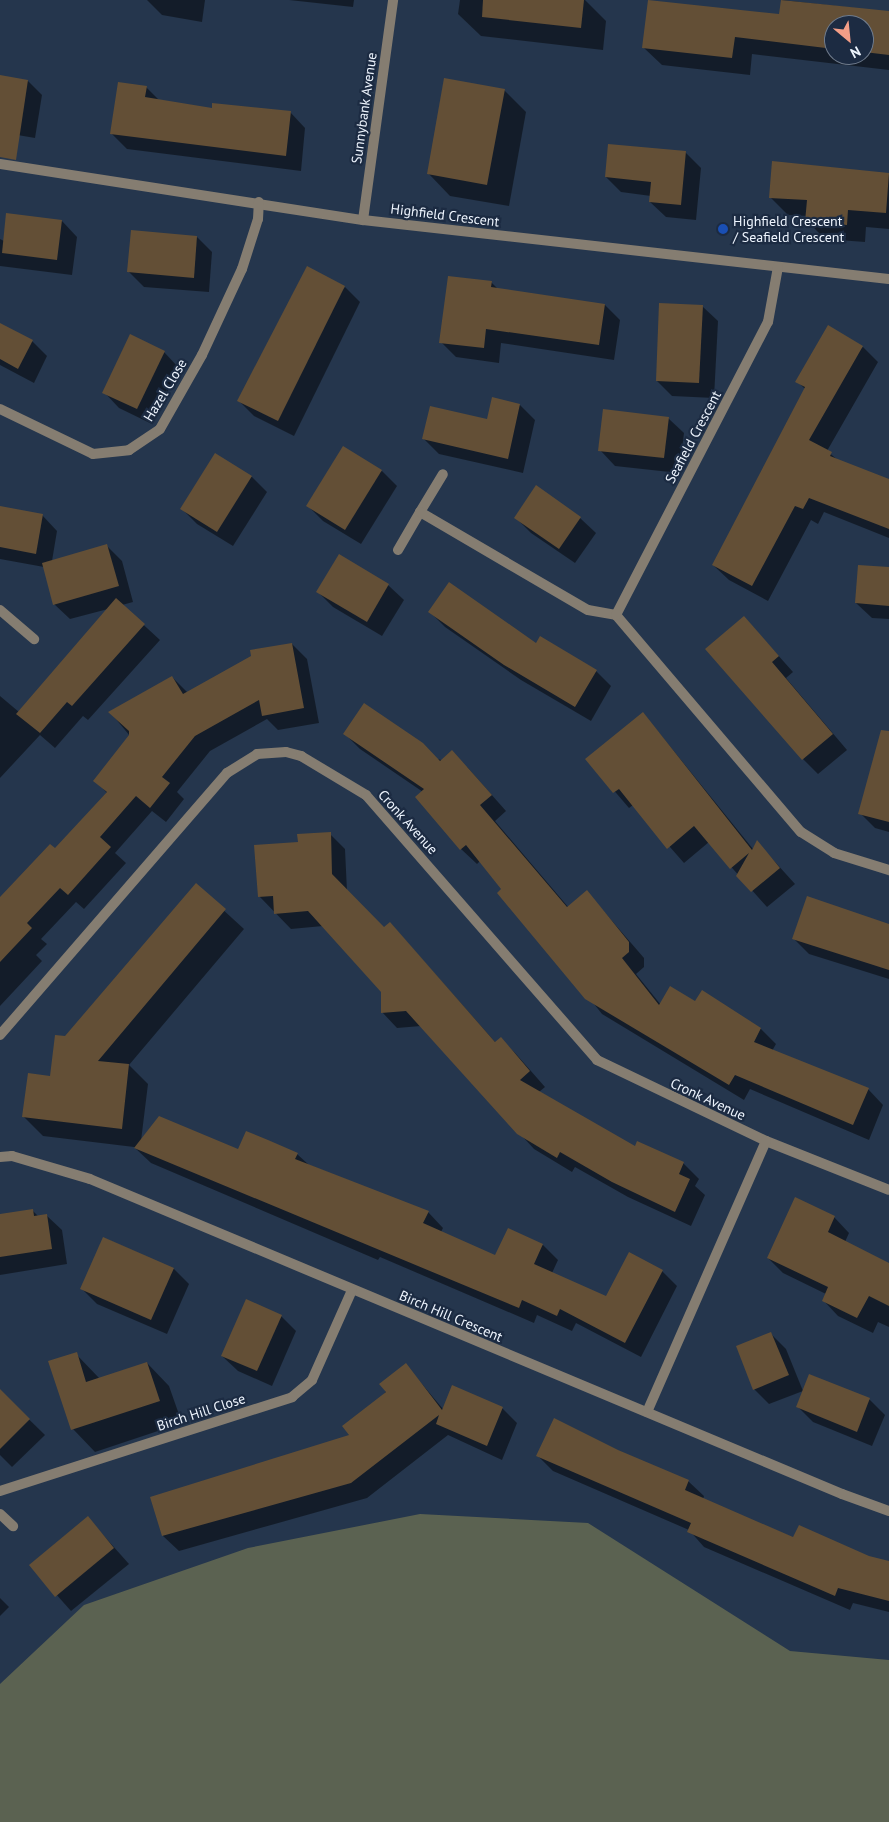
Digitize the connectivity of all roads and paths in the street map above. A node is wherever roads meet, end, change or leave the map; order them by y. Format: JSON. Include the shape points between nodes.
{"nodes":[{"id":1,"x":393,"y":0,"type":"edge"},
{"id":2,"x":0,"y":164,"type":"edge"},
{"id":3,"x":259,"y":202,"type":"junction"},
{"id":4,"x":363,"y":220,"type":"junction"},
{"id":5,"x":778,"y":267,"type":"junction"},
{"id":6,"x":889,"y":279,"type":"edge"},
{"id":7,"x":0,"y":408,"type":"edge"},
{"id":8,"x":443,"y":474,"type":"dead end"},
{"id":9,"x":420,"y":512,"type":"junction"},
{"id":10,"x":398,"y":550,"type":"dead end"},
{"id":11,"x":0,"y":610,"type":"edge"},
{"id":12,"x":616,"y":615,"type":"junction"},
{"id":13,"x":34,"y":639,"type":"dead end"},
{"id":14,"x":889,"y":870,"type":"edge"},
{"id":15,"x":0,"y":1035,"type":"edge"},
{"id":16,"x":766,"y":1141,"type":"junction"},
{"id":17,"x":0,"y":1156,"type":"edge"},
{"id":18,"x":889,"y":1190,"type":"edge"},
{"id":19,"x":352,"y":1290,"type":"junction"},
{"id":20,"x":647,"y":1412,"type":"junction"},
{"id":21,"x":0,"y":1491,"type":"edge"},
{"id":22,"x":889,"y":1511,"type":"edge"},
{"id":23,"x":0,"y":1514,"type":"edge"},
{"id":24,"x":13,"y":1526,"type":"dead end"}],
"edges":[{"from":1,"to":4,"type":"street","name":"Sunnybank Avenue"},
{"from":2,"to":3,"type":"street","name":"Highfield Crescent"},
{"from":3,"to":4,"type":"street","name":"Highfield Crescent"},
{"from":3,"to":7,"type":"street","name":"Hazel Close","via":[[258,219],[242,270],[202,355],[160,429],[129,450],[93,454]]},
{"from":4,"to":5,"type":"street","name":"Highfield Crescent"},
{"from":5,"to":6,"type":"street","name":"Highfield Crescent"},
{"from":5,"to":12,"type":"street","name":"Seafield Crescent","via":[[768,322]]},
{"from":8,"to":9,"type":"street"},
{"from":9,"to":10,"type":"street"},
{"from":9,"to":12,"type":"street","via":[[588,610]]},
{"from":11,"to":13,"type":"street"},
{"from":12,"to":14,"type":"street","via":[[801,832],[834,853]]},
{"from":15,"to":16,"type":"street","name":"Cronk Avenue","via":[[227,773],[257,754],[286,752],[301,756],[366,795],[598,1060]]},
{"from":16,"to":18,"type":"street","name":"Cronk Avenue"},
{"from":16,"to":20,"type":"street"},
{"from":17,"to":19,"type":"street","name":"Birch Hill Crescent","via":[[12,1156],[90,1179]]},
{"from":19,"to":20,"type":"street","name":"Birch Hill Crescent"},
{"from":19,"to":21,"type":"street","name":"Birch Hill Close","via":[[312,1380],[292,1397]]},
{"from":20,"to":22,"type":"street","name":"Birch Hill Crescent"},
{"from":23,"to":24,"type":"street"}]}
